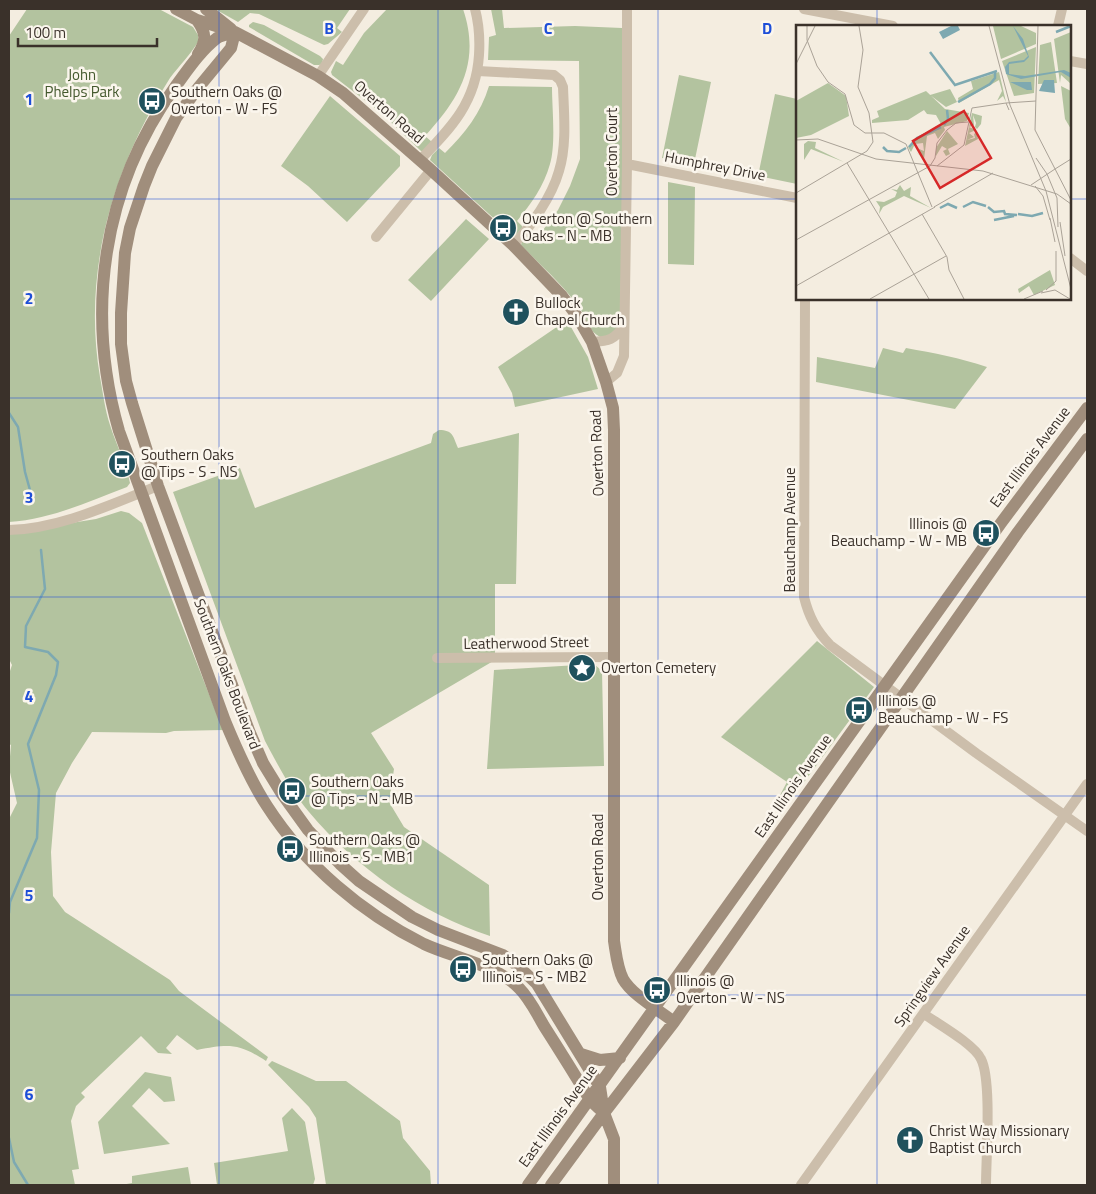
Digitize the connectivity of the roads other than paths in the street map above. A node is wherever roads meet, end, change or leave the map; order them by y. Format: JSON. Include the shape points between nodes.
{"nodes":[{"id":1,"x":176,"y":9,"type":"edge"},
{"id":2,"x":206,"y":9,"type":"edge"},
{"id":3,"x":364,"y":9,"type":"edge"},
{"id":4,"x":475,"y":9,"type":"edge"},
{"id":5,"x":627,"y":9,"type":"edge"},
{"id":6,"x":804,"y":9,"type":"edge"},
{"id":7,"x":1062,"y":9,"type":"edge"},
{"id":8,"x":197,"y":20,"type":"junction"},
{"id":9,"x":887,"y":25,"type":"edge"},
{"id":10,"x":1058,"y":25,"type":"edge"},
{"id":11,"x":235,"y":32,"type":"junction"},
{"id":12,"x":1071,"y":61,"type":"edge"},
{"id":13,"x":192,"y":64,"type":"junction"},
{"id":14,"x":1087,"y":64,"type":"edge"},
{"id":15,"x":478,"y":71,"type":"junction"},
{"id":16,"x":318,"y":76,"type":"junction"},
{"id":17,"x":160,"y":109,"type":"junction"},
{"id":18,"x":176,"y":118,"type":"junction"},
{"id":19,"x":420,"y":160,"type":"junction"},
{"id":20,"x":627,"y":164,"type":"junction"},
{"id":21,"x":431,"y":170,"type":"junction"},
{"id":22,"x":796,"y":198,"type":"edge"},
{"id":23,"x":376,"y":237,"type":"dead end"},
{"id":24,"x":512,"y":245,"type":"junction"},
{"id":25,"x":1071,"y":259,"type":"edge"},
{"id":26,"x":105,"y":263,"type":"junction"},
{"id":27,"x":124,"y":266,"type":"junction"},
{"id":28,"x":1087,"y":271,"type":"edge"},
{"id":29,"x":805,"y":300,"type":"edge"},
{"id":30,"x":625,"y":326,"type":"junction"},
{"id":31,"x":592,"y":342,"type":"junction"},
{"id":32,"x":606,"y":382,"type":"junction"},
{"id":33,"x":1087,"y":408,"type":"edge"},
{"id":34,"x":1087,"y":439,"type":"edge"},
{"id":35,"x":158,"y":486,"type":"junction"},
{"id":36,"x":142,"y":492,"type":"junction"},
{"id":37,"x":9,"y":530,"type":"edge"},
{"id":38,"x":614,"y":657,"type":"junction"},
{"id":39,"x":437,"y":658,"type":"dead end"},
{"id":40,"x":884,"y":685,"type":"junction"},
{"id":41,"x":901,"y":698,"type":"junction"},
{"id":42,"x":1087,"y":784,"type":"edge"},
{"id":43,"x":1065,"y":814,"type":"junction"},
{"id":44,"x":308,"y":830,"type":"junction"},
{"id":45,"x":1087,"y":831,"type":"edge"},
{"id":46,"x":293,"y":841,"type":"junction"},
{"id":47,"x":512,"y":962,"type":"junction"},
{"id":48,"x":503,"y":976,"type":"junction"},
{"id":49,"x":656,"y":1008,"type":"junction"},
{"id":50,"x":924,"y":1014,"type":"junction"},
{"id":51,"x":674,"y":1022,"type":"junction"},
{"id":52,"x":580,"y":1054,"type":"junction"},
{"id":53,"x":620,"y":1058,"type":"junction"},
{"id":54,"x":600,"y":1087,"type":"junction"},
{"id":55,"x":590,"y":1100,"type":"junction"},
{"id":56,"x":604,"y":1113,"type":"junction"},
{"id":57,"x":528,"y":1185,"type":"edge"},
{"id":58,"x":551,"y":1185,"type":"edge"},
{"id":59,"x":614,"y":1185,"type":"edge"},
{"id":60,"x":801,"y":1185,"type":"edge"},
{"id":61,"x":986,"y":1185,"type":"edge"}],
"edges":[{"from":1,"to":8,"type":"street","name":"Overton Road"},
{"from":2,"to":11,"type":"street"},
{"from":3,"to":16,"type":"street"},
{"from":4,"to":15,"type":"street","via":[[479,32]]},
{"from":5,"to":20,"type":"street","name":"Overton Court"},
{"from":6,"to":9,"type":"street"},
{"from":7,"to":10,"type":"street"},
{"from":8,"to":11,"type":"street","name":"Overton Road"},
{"from":8,"to":13,"type":"street","via":[[204,30],[205,39]]},
{"from":11,"to":13,"type":"street","name":"Southern Oaks Boulevard","via":[[218,37]]},
{"from":11,"to":16,"type":"street","name":"Overton Road"},
{"from":11,"to":18,"type":"street","name":"Southern Oaks Boulevard","via":[[232,48]]},
{"from":12,"to":14,"type":"street"},
{"from":13,"to":17,"type":"street","name":"Southern Oaks Boulevard"},
{"from":15,"to":19,"type":"street","via":[[476,83],[462,111]]},
{"from":15,"to":24,"type":"street","via":[[554,75],[563,87],[560,171],[535,218]]},
{"from":16,"to":19,"type":"street","name":"Overton Road","via":[[367,113]]},
{"from":17,"to":18,"type":"street"},
{"from":17,"to":26,"type":"street","name":"Southern Oaks Boulevard","via":[[129,172],[112,225]]},
{"from":18,"to":27,"type":"street","name":"Southern Oaks Boulevard","via":[[144,186],[130,228]]},
{"from":19,"to":21,"type":"street","name":"Overton Road"},
{"from":20,"to":22,"type":"street","name":"Humphrey Drive"},
{"from":20,"to":30,"type":"street","name":"Overton Court"},
{"from":21,"to":23,"type":"street"},
{"from":21,"to":24,"type":"street","name":"Overton Road"},
{"from":24,"to":31,"type":"street","name":"Overton Road","via":[[562,296]]},
{"from":25,"to":28,"type":"street"},
{"from":26,"to":27,"type":"street"},
{"from":26,"to":36,"type":"street","name":"Southern Oaks Boulevard","via":[[101,300],[107,377],[120,430]]},
{"from":27,"to":35,"type":"street","name":"Southern Oaks Boulevard","via":[[121,344],[126,381]]},
{"from":29,"to":40,"type":"street","name":"Beauchamp Avenue","via":[[804,597],[818,633]]},
{"from":30,"to":31,"type":"street","via":[[608,341]]},
{"from":30,"to":32,"type":"street","name":"Overton Court","via":[[622,365]]},
{"from":31,"to":32,"type":"street","name":"Overton Road"},
{"from":32,"to":38,"type":"street","name":"Overton Road","via":[[613,408],[614,430]]},
{"from":33,"to":40,"type":"street","name":"East Illinois Avenue"},
{"from":34,"to":41,"type":"street"},
{"from":35,"to":36,"type":"street"},
{"from":35,"to":44,"type":"street","name":"Southern Oaks Boulevard","via":[[250,734],[271,776]]},
{"from":36,"to":37,"type":"street","via":[[49,525]]},
{"from":36,"to":46,"type":"street","name":"Southern Oaks Boulevard","via":[[236,749],[266,805]]},
{"from":38,"to":39,"type":"street","name":"Leatherwood Street"},
{"from":38,"to":49,"type":"street","name":"Overton Road","via":[[614,941],[623,978]]},
{"from":40,"to":41,"type":"street","name":"Beauchamp Avenue"},
{"from":40,"to":49,"type":"street","name":"East Illinois Avenue"},
{"from":41,"to":43,"type":"street","name":"Beauchamp Avenue"},
{"from":41,"to":51,"type":"street"},
{"from":42,"to":43,"type":"street","name":"Springview Avenue"},
{"from":43,"to":45,"type":"street","name":"Beauchamp Avenue"},
{"from":43,"to":50,"type":"street","name":"Springview Avenue"},
{"from":44,"to":46,"type":"street"},
{"from":44,"to":47,"type":"street","name":"Southern Oaks Boulevard","via":[[360,881],[412,917]]},
{"from":46,"to":48,"type":"street","name":"Southern Oaks Boulevard","via":[[321,871],[382,921],[436,950]]},
{"from":47,"to":48,"type":"street"},
{"from":47,"to":52,"type":"street","name":"Southern Oaks Boulevard","via":[[537,984]]},
{"from":48,"to":55,"type":"street","name":"Southern Oaks Boulevard","via":[[528,1000]]},
{"from":49,"to":51,"type":"street","name":"Overton Road"},
{"from":49,"to":53,"type":"street","name":"East Illinois Avenue"},
{"from":50,"to":60,"type":"street","name":"Springview Avenue"},
{"from":50,"to":61,"type":"street","via":[[974,1049],[981,1059],[986,1076]]},
{"from":51,"to":56,"type":"street"},
{"from":52,"to":53,"type":"street","via":[[600,1060]]},
{"from":52,"to":54,"type":"street","name":"Southern Oaks Boulevard"},
{"from":53,"to":54,"type":"street","name":"East Illinois Avenue"},
{"from":54,"to":55,"type":"street","name":"East Illinois Avenue"},
{"from":54,"to":56,"type":"street","name":"Southern Oaks Boulevard"},
{"from":55,"to":56,"type":"street","name":"Southern Oaks Boulevard"},
{"from":55,"to":57,"type":"street","name":"East Illinois Avenue"},
{"from":56,"to":58,"type":"street"},
{"from":56,"to":59,"type":"street","via":[[614,1139]]}]}
